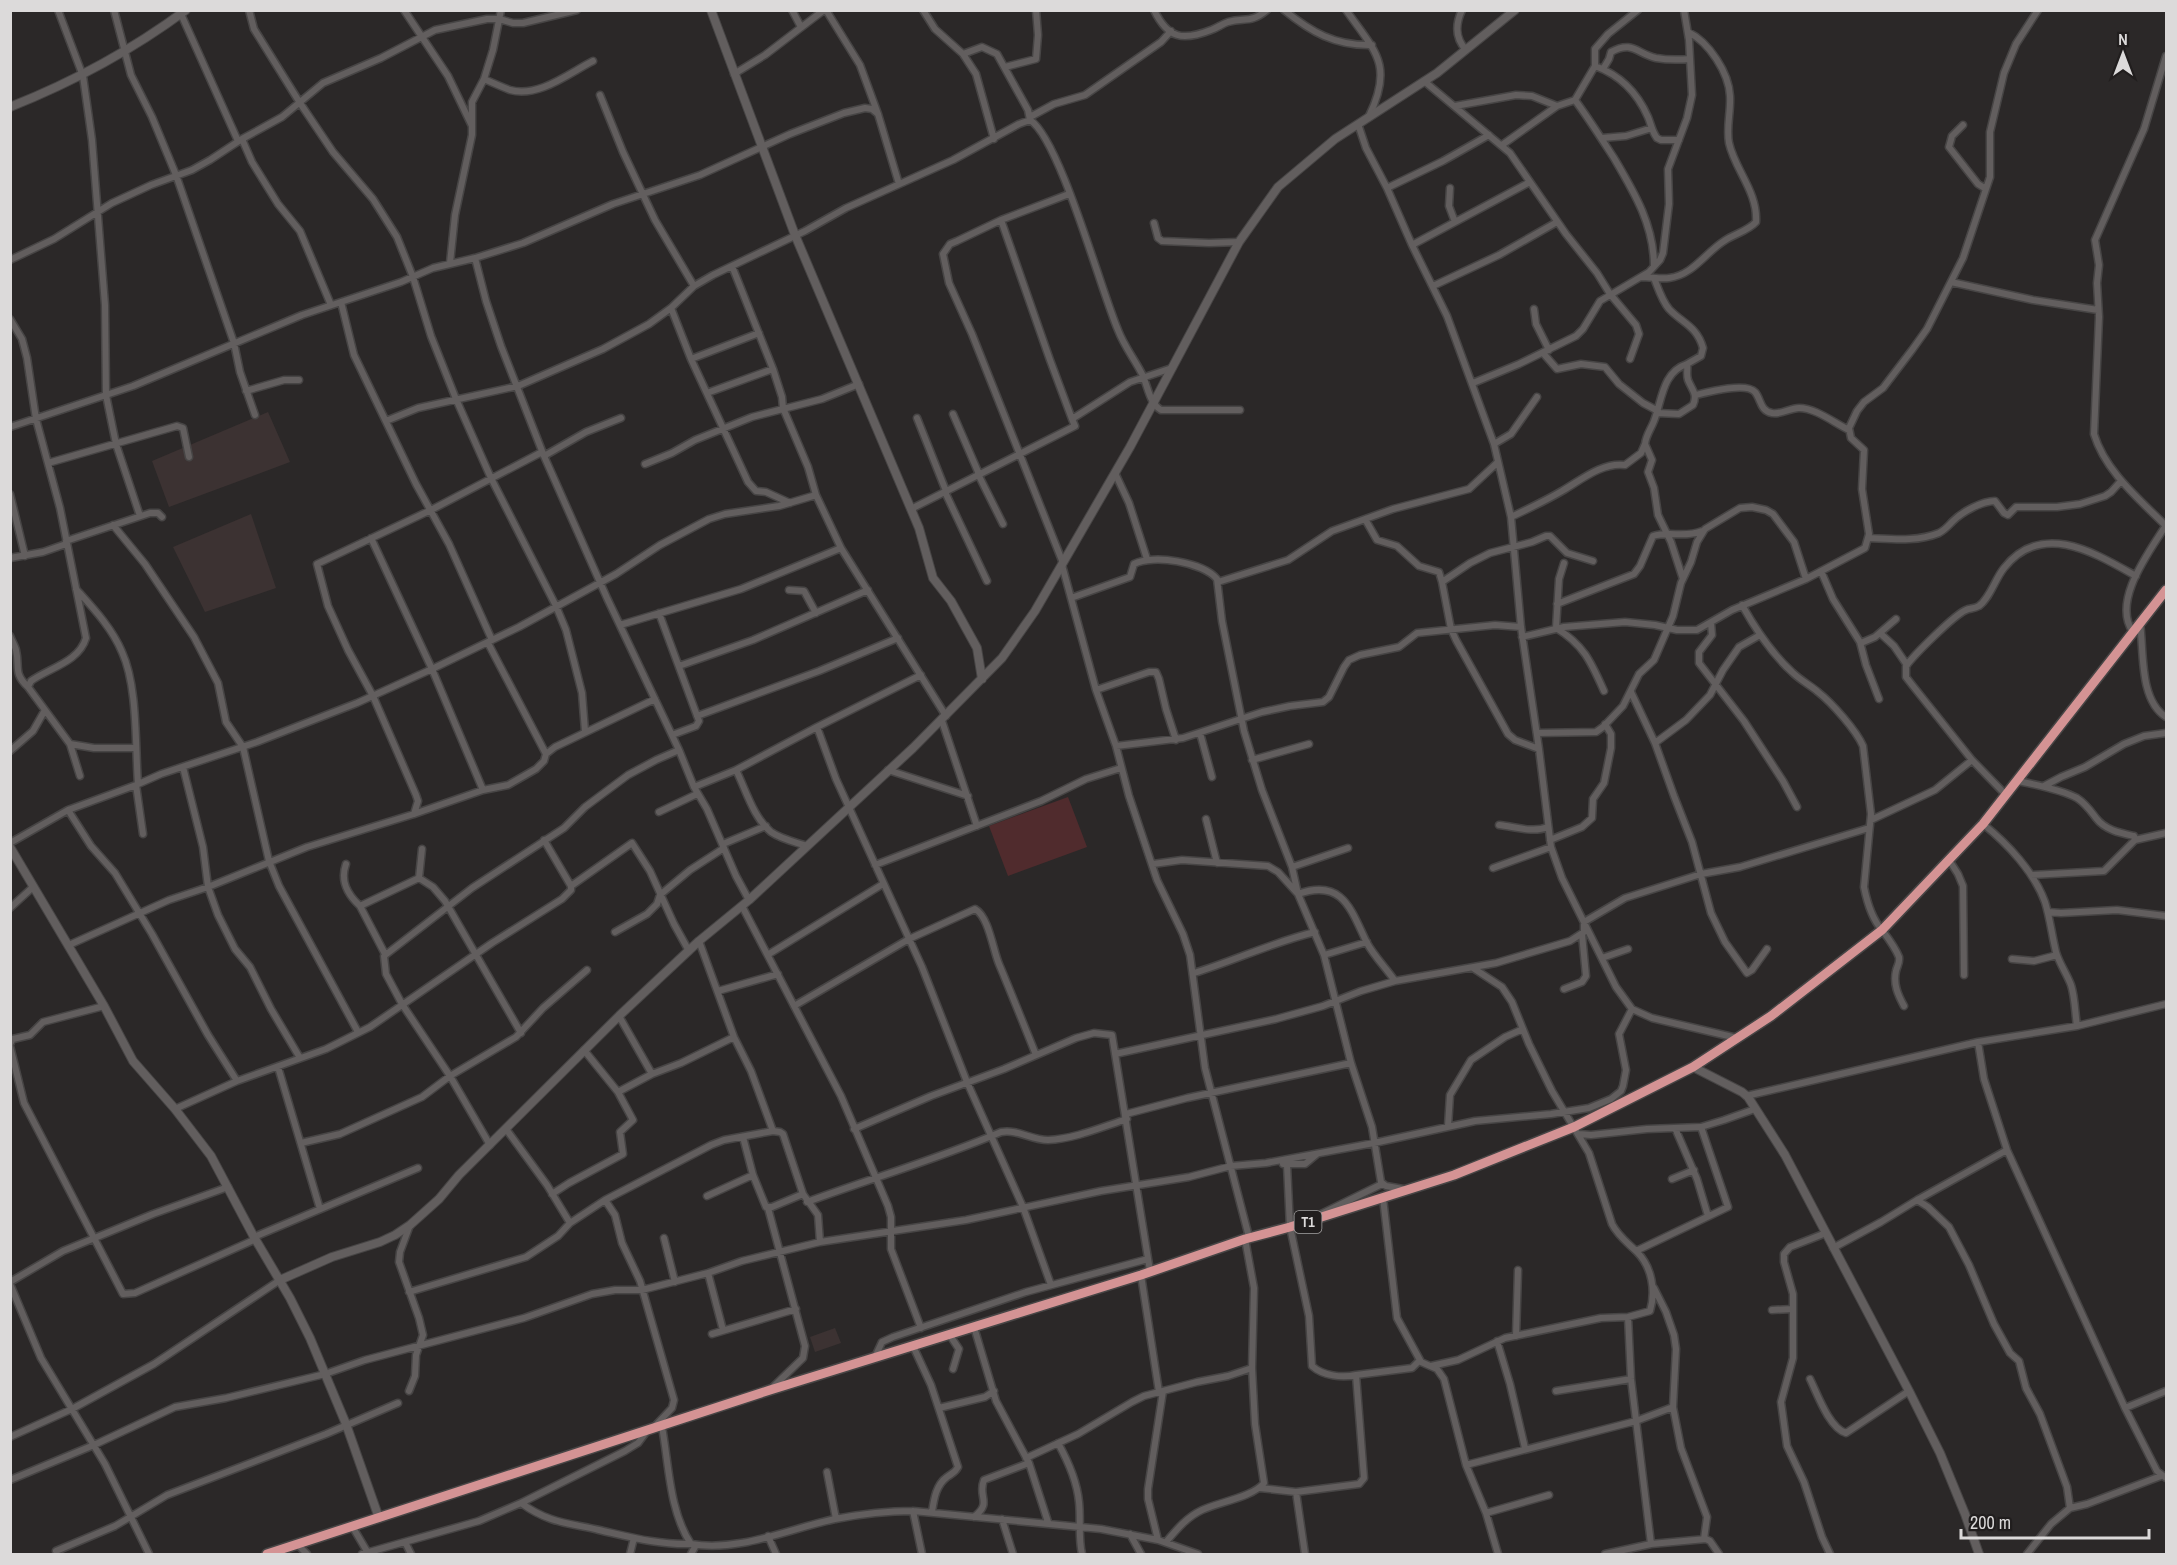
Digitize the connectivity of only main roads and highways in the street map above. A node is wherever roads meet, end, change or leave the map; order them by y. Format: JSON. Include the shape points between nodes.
{"nodes":[{"id":1,"x":2166,"y":590,"type":"edge"},
{"id":2,"x":269,"y":1554,"type":"edge"}],
"edges":[{"from":1,"to":2,"type":"highway","number":"T1","via":[[1983,824],[1882,930],[1771,1016],[1694,1067],[1576,1131],[1383,1198],[770,1390]]}]}
